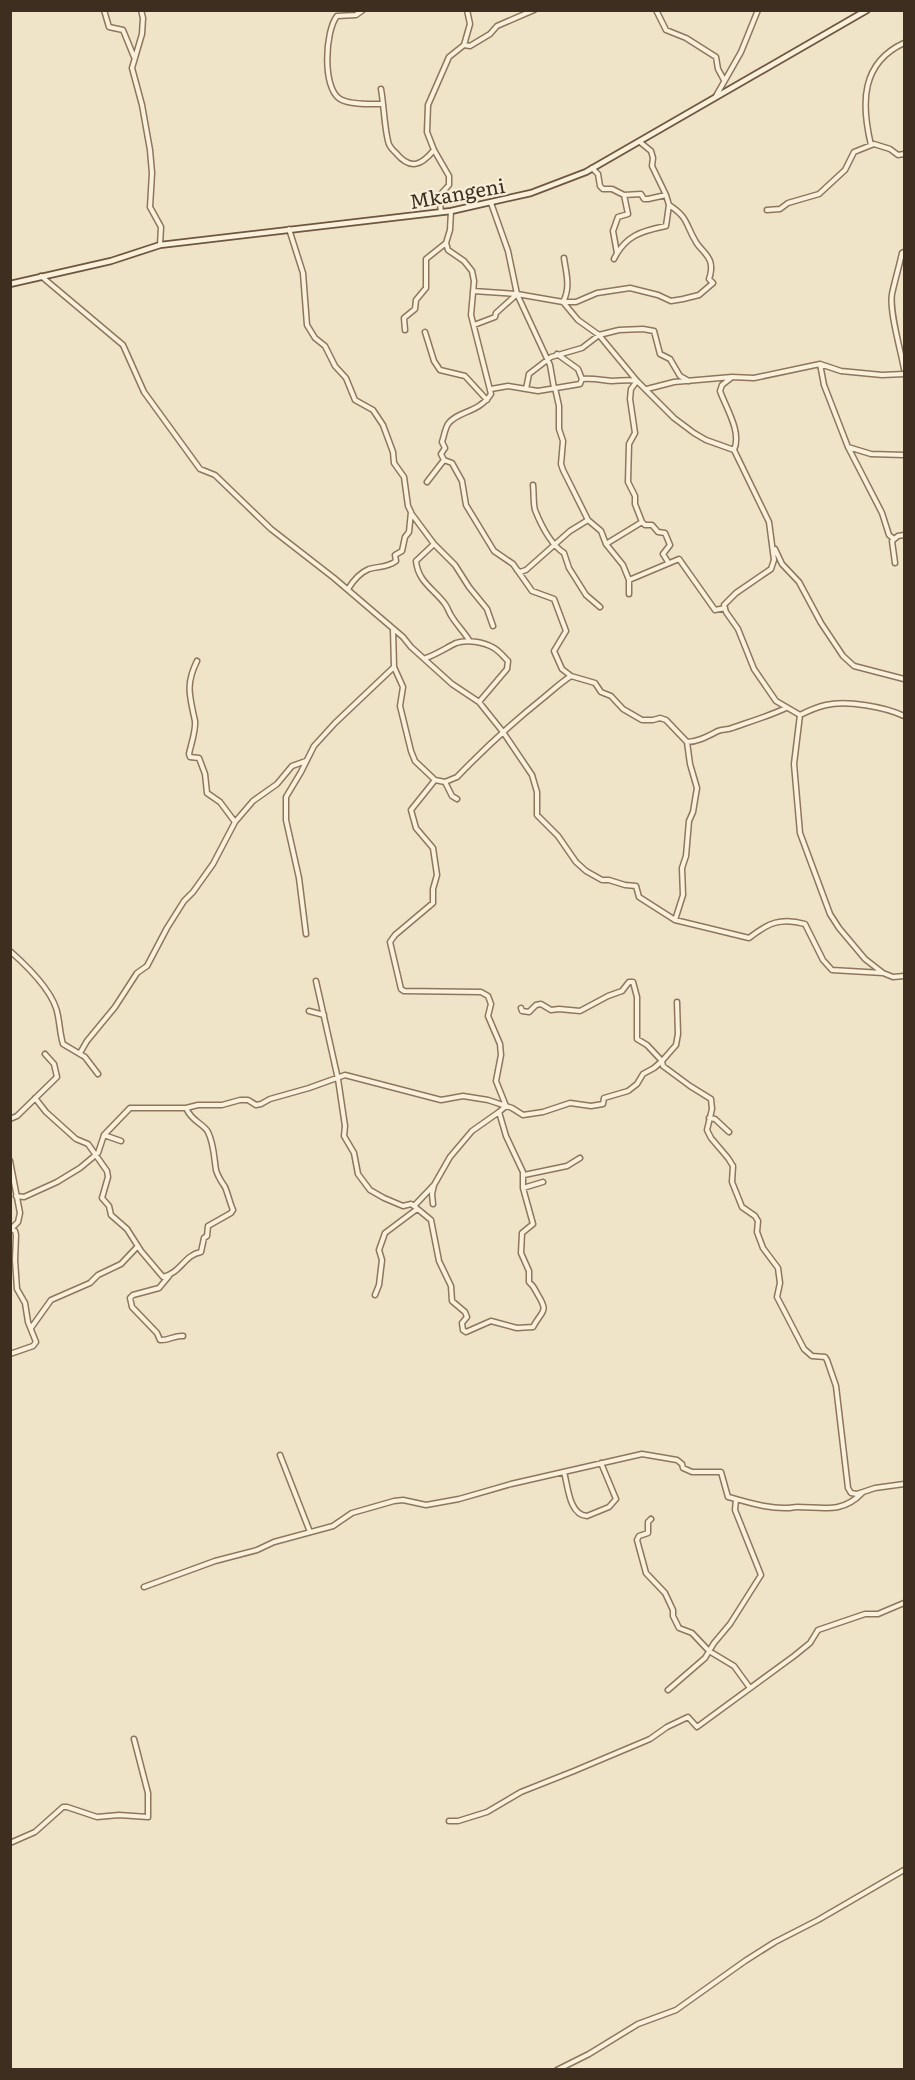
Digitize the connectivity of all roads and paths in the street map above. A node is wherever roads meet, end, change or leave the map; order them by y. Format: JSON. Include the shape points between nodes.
{"nodes":[{"id":1,"x":104,"y":10,"type":"edge"},
{"id":2,"x":141,"y":10,"type":"edge"},
{"id":3,"x":363,"y":10,"type":"edge"},
{"id":4,"x":467,"y":10,"type":"edge"},
{"id":5,"x":534,"y":10,"type":"edge"},
{"id":6,"x":656,"y":10,"type":"edge"},
{"id":7,"x":758,"y":10,"type":"edge"},
{"id":8,"x":867,"y":10,"type":"edge"},
{"id":9,"x":904,"y":43,"type":"edge"},
{"id":10,"x":464,"y":45,"type":"junction"},
{"id":11,"x":135,"y":58,"type":"junction"},
{"id":12,"x":724,"y":80,"type":"junction"},
{"id":13,"x":381,"y":89,"type":"dead end"},
{"id":14,"x":716,"y":96,"type":"junction"},
{"id":15,"x":382,"y":104,"type":"junction"},
{"id":16,"x":640,"y":142,"type":"junction"},
{"id":17,"x":871,"y":145,"type":"junction"},
{"id":18,"x":434,"y":150,"type":"junction"},
{"id":19,"x":904,"y":154,"type":"edge"},
{"id":20,"x":592,"y":168,"type":"junction"},
{"id":21,"x":624,"y":195,"type":"junction"},
{"id":22,"x":666,"y":195,"type":"junction"},
{"id":23,"x":491,"y":203,"type":"junction"},
{"id":24,"x":669,"y":205,"type":"junction"},
{"id":25,"x":767,"y":210,"type":"dead end"},
{"id":26,"x":451,"y":211,"type":"junction"},
{"id":27,"x":441,"y":212,"type":"junction"},
{"id":28,"x":290,"y":230,"type":"junction"},
{"id":29,"x":446,"y":243,"type":"junction"},
{"id":30,"x":160,"y":245,"type":"junction"},
{"id":31,"x":904,"y":252,"type":"edge"},
{"id":32,"x":617,"y":253,"type":"junction"},
{"id":33,"x":564,"y":258,"type":"dead end"},
{"id":34,"x":614,"y":259,"type":"dead end"},
{"id":35,"x":41,"y":276,"type":"junction"},
{"id":36,"x":10,"y":284,"type":"edge"},
{"id":37,"x":473,"y":291,"type":"junction"},
{"id":38,"x":517,"y":294,"type":"junction"},
{"id":39,"x":563,"y":302,"type":"junction"},
{"id":40,"x":474,"y":326,"type":"junction"},
{"id":41,"x":405,"y":330,"type":"dead end"},
{"id":42,"x":425,"y":332,"type":"dead end"},
{"id":43,"x":599,"y":335,"type":"junction"},
{"id":44,"x":557,"y":354,"type":"junction"},
{"id":45,"x":547,"y":359,"type":"junction"},
{"id":46,"x":820,"y":364,"type":"junction"},
{"id":47,"x":904,"y":369,"type":"edge"},
{"id":48,"x":904,"y":374,"type":"edge"},
{"id":49,"x":732,"y":377,"type":"junction"},
{"id":50,"x":582,"y":379,"type":"junction"},
{"id":51,"x":637,"y":381,"type":"junction"},
{"id":52,"x":690,"y":382,"type":"junction"},
{"id":53,"x":554,"y":388,"type":"junction"},
{"id":54,"x":491,"y":389,"type":"junction"},
{"id":55,"x":526,"y":389,"type":"junction"},
{"id":56,"x":646,"y":389,"type":"junction"},
{"id":57,"x":487,"y":400,"type":"junction"},
{"id":58,"x":848,"y":447,"type":"junction"},
{"id":59,"x":734,"y":450,"type":"junction"},
{"id":60,"x":904,"y":455,"type":"edge"},
{"id":61,"x":444,"y":460,"type":"junction"},
{"id":62,"x":427,"y":482,"type":"dead end"},
{"id":63,"x":533,"y":485,"type":"dead end"},
{"id":64,"x":411,"y":512,"type":"junction"},
{"id":65,"x":588,"y":520,"type":"junction"},
{"id":66,"x":642,"y":522,"type":"junction"},
{"id":67,"x":904,"y":536,"type":"edge"},
{"id":68,"x":894,"y":539,"type":"junction"},
{"id":69,"x":772,"y":542,"type":"junction"},
{"id":70,"x":434,"y":544,"type":"junction"},
{"id":71,"x":606,"y":544,"type":"junction"},
{"id":72,"x":555,"y":545,"type":"junction"},
{"id":73,"x":668,"y":562,"type":"junction"},
{"id":74,"x":895,"y":563,"type":"dead end"},
{"id":75,"x":517,"y":570,"type":"junction"},
{"id":76,"x":629,"y":580,"type":"junction"},
{"id":77,"x":348,"y":589,"type":"junction"},
{"id":78,"x":629,"y":594,"type":"dead end"},
{"id":79,"x":600,"y":607,"type":"dead end"},
{"id":80,"x":725,"y":608,"type":"junction"},
{"id":81,"x":493,"y":626,"type":"dead end"},
{"id":82,"x":393,"y":628,"type":"junction"},
{"id":83,"x":470,"y":641,"type":"junction"},
{"id":84,"x":425,"y":658,"type":"junction"},
{"id":85,"x":196,"y":661,"type":"dead end"},
{"id":86,"x":394,"y":667,"type":"junction"},
{"id":87,"x":571,"y":676,"type":"junction"},
{"id":88,"x":904,"y":679,"type":"edge"},
{"id":89,"x":479,"y":702,"type":"junction"},
{"id":90,"x":787,"y":707,"type":"junction"},
{"id":91,"x":800,"y":715,"type":"junction"},
{"id":92,"x":904,"y":716,"type":"edge"},
{"id":93,"x":502,"y":732,"type":"junction"},
{"id":94,"x":687,"y":742,"type":"junction"},
{"id":95,"x":306,"y":761,"type":"junction"},
{"id":96,"x":435,"y":780,"type":"junction"},
{"id":97,"x":445,"y":782,"type":"junction"},
{"id":98,"x":457,"y":799,"type":"dead end"},
{"id":99,"x":235,"y":822,"type":"junction"},
{"id":100,"x":675,"y":920,"type":"junction"},
{"id":101,"x":306,"y":934,"type":"dead end"},
{"id":102,"x":10,"y":951,"type":"edge"},
{"id":103,"x":883,"y":973,"type":"junction"},
{"id":104,"x":904,"y":976,"type":"edge"},
{"id":105,"x":316,"y":981,"type":"dead end"},
{"id":106,"x":677,"y":1002,"type":"dead end"},
{"id":107,"x":521,"y":1008,"type":"dead end"},
{"id":108,"x":309,"y":1011,"type":"dead end"},
{"id":109,"x":324,"y":1015,"type":"junction"},
{"id":110,"x":80,"y":1053,"type":"junction"},
{"id":111,"x":45,"y":1054,"type":"dead end"},
{"id":112,"x":662,"y":1061,"type":"junction"},
{"id":113,"x":98,"y":1074,"type":"dead end"},
{"id":114,"x":338,"y":1079,"type":"junction"},
{"id":115,"x":35,"y":1098,"type":"junction"},
{"id":116,"x":506,"y":1106,"type":"junction"},
{"id":117,"x":186,"y":1108,"type":"junction"},
{"id":118,"x":500,"y":1112,"type":"junction"},
{"id":119,"x":709,"y":1118,"type":"junction"},
{"id":120,"x":10,"y":1119,"type":"edge"},
{"id":121,"x":729,"y":1132,"type":"dead end"},
{"id":122,"x":104,"y":1135,"type":"junction"},
{"id":123,"x":121,"y":1142,"type":"dead end"},
{"id":124,"x":96,"y":1155,"type":"junction"},
{"id":125,"x":580,"y":1158,"type":"dead end"},
{"id":126,"x":10,"y":1161,"type":"edge"},
{"id":127,"x":524,"y":1175,"type":"junction"},
{"id":128,"x":543,"y":1182,"type":"dead end"},
{"id":129,"x":434,"y":1185,"type":"junction"},
{"id":130,"x":523,"y":1188,"type":"junction"},
{"id":131,"x":16,"y":1196,"type":"junction"},
{"id":132,"x":433,"y":1204,"type":"dead end"},
{"id":133,"x":416,"y":1208,"type":"junction"},
{"id":134,"x":11,"y":1229,"type":"edge"},
{"id":135,"x":138,"y":1246,"type":"junction"},
{"id":136,"x":169,"y":1275,"type":"junction"},
{"id":137,"x":375,"y":1295,"type":"dead end"},
{"id":138,"x":32,"y":1328,"type":"junction"},
{"id":139,"x":183,"y":1336,"type":"dead end"},
{"id":140,"x":10,"y":1354,"type":"edge"},
{"id":141,"x":280,"y":1455,"type":"dead end"},
{"id":142,"x":601,"y":1463,"type":"junction"},
{"id":143,"x":564,"y":1472,"type":"junction"},
{"id":144,"x":904,"y":1484,"type":"edge"},
{"id":145,"x":862,"y":1493,"type":"junction"},
{"id":146,"x":736,"y":1499,"type":"junction"},
{"id":147,"x":651,"y":1519,"type":"dead end"},
{"id":148,"x":310,"y":1532,"type":"junction"},
{"id":149,"x":144,"y":1587,"type":"dead end"},
{"id":150,"x":904,"y":1603,"type":"edge"},
{"id":151,"x":710,"y":1651,"type":"junction"},
{"id":152,"x":750,"y":1688,"type":"junction"},
{"id":153,"x":668,"y":1690,"type":"dead end"},
{"id":154,"x":134,"y":1739,"type":"dead end"},
{"id":155,"x":449,"y":1821,"type":"dead end"},
{"id":156,"x":10,"y":1843,"type":"edge"},
{"id":157,"x":904,"y":1870,"type":"edge"},
{"id":158,"x":557,"y":2070,"type":"edge"}],
"edges":[{"from":1,"to":11,"type":"street","via":[[109,27],[123,30]]},
{"from":2,"to":11,"type":"street","via":[[142,34]]},
{"from":3,"to":15,"type":"street","via":[[356,15],[337,16],[332,23],[327,52],[329,84],[340,99]]},
{"from":4,"to":10,"type":"street","via":[[470,24]]},
{"from":5,"to":10,"type":"street","via":[[497,26],[470,46]]},
{"from":6,"to":12,"type":"street","via":[[666,30],[716,57]]},
{"from":7,"to":12,"type":"street","via":[[741,52]]},
{"from":8,"to":14,"type":"street","name":"Mkangeni"},
{"from":9,"to":17,"type":"street","via":[[890,49],[868,80],[865,108]]},
{"from":10,"to":18,"type":"street","via":[[448,57],[428,105],[427,127]]},
{"from":11,"to":30,"type":"street","via":[[132,68],[146,124],[152,173],[150,207],[161,227]]},
{"from":12,"to":14,"type":"street"},
{"from":13,"to":15,"type":"street"},
{"from":14,"to":16,"type":"street","name":"Mkangeni"},
{"from":15,"to":18,"type":"street","via":[[390,147],[405,163],[411,165],[425,159]]},
{"from":16,"to":20,"type":"street","name":"Mkangeni"},
{"from":16,"to":22,"type":"street","via":[[651,151],[652,166]]},
{"from":17,"to":19,"type":"street"},
{"from":17,"to":25,"type":"street","via":[[854,152],[848,167],[819,194]]},
{"from":18,"to":27,"type":"street","via":[[449,176],[449,185],[439,196]]},
{"from":20,"to":21,"type":"street","via":[[603,189]]},
{"from":20,"to":23,"type":"street","name":"Mkangeni","via":[[542,189]]},
{"from":21,"to":22,"type":"street","via":[[641,194],[648,200]]},
{"from":21,"to":32,"type":"street","via":[[628,214],[618,217],[613,231]]},
{"from":22,"to":24,"type":"street"},
{"from":23,"to":26,"type":"street","name":"Mkangeni"},
{"from":23,"to":38,"type":"street","via":[[508,251]]},
{"from":24,"to":32,"type":"street","via":[[666,226],[626,240]]},
{"from":24,"to":39,"type":"street","via":[[681,213],[704,249],[711,262],[709,279],[713,283],[699,295],[671,301],[630,288]]},
{"from":26,"to":27,"type":"street","name":"Mkangeni"},
{"from":26,"to":29,"type":"street"},
{"from":27,"to":28,"type":"street","name":"Mkangeni"},
{"from":28,"to":30,"type":"street","name":"Mkangeni"},
{"from":28,"to":64,"type":"street","via":[[303,273],[307,326],[346,378],[355,400],[373,410],[382,425],[394,463],[404,477]]},
{"from":29,"to":37,"type":"street","via":[[448,250],[472,271]]},
{"from":29,"to":41,"type":"street","via":[[426,259],[426,288],[416,300],[415,309],[404,318]]},
{"from":30,"to":35,"type":"street","name":"Mkangeni","via":[[111,261]]},
{"from":31,"to":47,"type":"street","via":[[892,298]]},
{"from":32,"to":34,"type":"street"},
{"from":33,"to":39,"type":"street","via":[[568,284]]},
{"from":35,"to":36,"type":"street","name":"Mkangeni"},
{"from":35,"to":77,"type":"street","via":[[123,345],[144,392],[200,469],[215,474],[271,529]]},
{"from":37,"to":38,"type":"street"},
{"from":37,"to":40,"type":"street"},
{"from":38,"to":39,"type":"street"},
{"from":38,"to":40,"type":"street","via":[[495,317]]},
{"from":38,"to":45,"type":"street"},
{"from":39,"to":43,"type":"street","via":[[578,320]]},
{"from":40,"to":54,"type":"street"},
{"from":42,"to":57,"type":"street","via":[[440,370],[465,376]]},
{"from":43,"to":44,"type":"street","via":[[582,348]]},
{"from":43,"to":51,"type":"street"},
{"from":43,"to":52,"type":"street","via":[[619,330],[654,331],[660,354],[670,359],[680,376]]},
{"from":44,"to":45,"type":"street"},
{"from":44,"to":50,"type":"street","via":[[578,369]]},
{"from":45,"to":53,"type":"street"},
{"from":45,"to":55,"type":"street","via":[[530,374]]},
{"from":46,"to":48,"type":"street","via":[[841,371]]},
{"from":46,"to":49,"type":"street","via":[[754,378]]},
{"from":46,"to":58,"type":"street"},
{"from":49,"to":52,"type":"street"},
{"from":49,"to":59,"type":"street","via":[[720,391],[734,428]]},
{"from":50,"to":51,"type":"street"},
{"from":50,"to":53,"type":"street","via":[[580,384]]},
{"from":51,"to":56,"type":"street"},
{"from":51,"to":66,"type":"street","via":[[630,399],[635,433],[630,444],[627,482]]},
{"from":52,"to":56,"type":"street"},
{"from":53,"to":55,"type":"street"},
{"from":53,"to":65,"type":"street","via":[[559,406],[561,464]]},
{"from":54,"to":55,"type":"street"},
{"from":54,"to":57,"type":"street"},
{"from":56,"to":59,"type":"street","via":[[694,434]]},
{"from":57,"to":61,"type":"street","via":[[449,422],[442,442]]},
{"from":58,"to":60,"type":"street","via":[[871,454]]},
{"from":58,"to":68,"type":"street"},
{"from":59,"to":69,"type":"street","via":[[766,516]]},
{"from":61,"to":62,"type":"street"},
{"from":61,"to":75,"type":"street","via":[[452,463],[462,481],[466,505],[494,551]]},
{"from":63,"to":72,"type":"street","via":[[535,509]]},
{"from":64,"to":70,"type":"street"},
{"from":64,"to":77,"type":"street","via":[[409,532],[402,550],[395,555],[396,561],[390,566],[369,569]]},
{"from":65,"to":71,"type":"street","via":[[601,531]]},
{"from":65,"to":72,"type":"street"},
{"from":66,"to":71,"type":"street"},
{"from":66,"to":73,"type":"street","via":[[665,533],[670,545],[663,554]]},
{"from":67,"to":68,"type":"street"},
{"from":68,"to":74,"type":"street"},
{"from":69,"to":80,"type":"street","via":[[771,569],[735,593]]},
{"from":69,"to":88,"type":"street","via":[[782,564],[799,582],[843,656],[855,666]]},
{"from":70,"to":81,"type":"street","via":[[455,565],[487,609]]},
{"from":70,"to":83,"type":"street","via":[[416,561],[417,567],[424,584],[448,607]]},
{"from":71,"to":76,"type":"street"},
{"from":72,"to":75,"type":"street","via":[[526,570]]},
{"from":72,"to":79,"type":"street","via":[[586,595]]},
{"from":73,"to":76,"type":"street"},
{"from":73,"to":80,"type":"street","via":[[679,559],[715,610]]},
{"from":75,"to":87,"type":"street","via":[[532,591],[554,599],[566,631],[554,651],[562,669]]},
{"from":76,"to":78,"type":"street"},
{"from":77,"to":82,"type":"street"},
{"from":80,"to":90,"type":"street","via":[[754,669],[776,701]]},
{"from":82,"to":84,"type":"street"},
{"from":82,"to":86,"type":"street"},
{"from":83,"to":84,"type":"street"},
{"from":83,"to":89,"type":"street","via":[[494,648],[508,661],[507,669]]},
{"from":84,"to":89,"type":"street","via":[[452,684]]},
{"from":85,"to":99,"type":"street","via":[[189,689],[195,723],[189,754],[199,758],[207,793],[220,802]]},
{"from":86,"to":95,"type":"street","via":[[335,723]]},
{"from":86,"to":96,"type":"street","via":[[403,687],[400,706],[411,751],[415,761]]},
{"from":87,"to":93,"type":"street"},
{"from":87,"to":94,"type":"street","via":[[595,683],[622,709],[642,720],[666,720]]},
{"from":89,"to":93,"type":"street"},
{"from":90,"to":91,"type":"street"},
{"from":90,"to":94,"type":"street"},
{"from":91,"to":92,"type":"street","via":[[828,704],[852,704]]},
{"from":91,"to":103,"type":"street","via":[[794,764],[800,833],[830,914],[865,959]]},
{"from":93,"to":97,"type":"street","via":[[457,777]]},
{"from":93,"to":100,"type":"street","via":[[532,776],[537,815],[576,861],[602,880],[636,886],[639,897]]},
{"from":94,"to":100,"type":"street","via":[[697,788],[682,868],[683,895]]},
{"from":95,"to":99,"type":"street","via":[[292,766],[278,784],[253,801]]},
{"from":95,"to":101,"type":"street","via":[[286,797],[286,820]]},
{"from":96,"to":97,"type":"street"},
{"from":96,"to":116,"type":"street","via":[[411,810],[416,828],[433,848],[437,875],[433,903],[390,942],[404,991],[481,992],[488,996],[488,1016],[500,1044],[496,1081]]},
{"from":97,"to":98,"type":"street"},
{"from":99,"to":110,"type":"street","via":[[213,864],[184,901],[147,966],[137,974]]},
{"from":100,"to":103,"type":"street","via":[[747,939],[772,923],[796,921],[805,924],[832,970]]},
{"from":102,"to":110,"type":"street","via":[[29,967],[50,997],[63,1044]]},
{"from":103,"to":104,"type":"street"},
{"from":105,"to":109,"type":"street"},
{"from":106,"to":112,"type":"street","via":[[676,1045]]},
{"from":107,"to":112,"type":"street","via":[[529,1012],[541,1004],[551,1010],[580,1011],[633,982],[637,1039]]},
{"from":108,"to":109,"type":"street"},
{"from":109,"to":114,"type":"street"},
{"from":110,"to":113,"type":"street"},
{"from":111,"to":115,"type":"street","via":[[54,1064],[57,1077]]},
{"from":112,"to":116,"type":"street","via":[[628,1091],[607,1096],[601,1105],[570,1103],[523,1115]]},
{"from":112,"to":119,"type":"street","via":[[680,1079],[711,1098]]},
{"from":114,"to":116,"type":"street","via":[[345,1076],[441,1100],[463,1096]]},
{"from":114,"to":117,"type":"street","via":[[256,1105],[240,1100]]},
{"from":114,"to":133,"type":"street","via":[[344,1136],[363,1183],[384,1198]]},
{"from":115,"to":120,"type":"street"},
{"from":115,"to":124,"type":"street"},
{"from":116,"to":118,"type":"street"},
{"from":117,"to":122,"type":"street","via":[[130,1108]]},
{"from":117,"to":136,"type":"street","via":[[209,1135],[219,1179],[233,1210],[208,1226],[201,1251]]},
{"from":118,"to":127,"type":"street"},
{"from":118,"to":129,"type":"street","via":[[472,1131],[450,1157]]},
{"from":119,"to":121,"type":"street"},
{"from":119,"to":145,"type":"street","via":[[707,1130],[733,1166],[732,1182],[742,1207],[758,1221],[763,1248],[778,1268],[777,1297],[804,1349],[827,1360],[836,1386],[848,1488]]},
{"from":122,"to":123,"type":"street"},
{"from":122,"to":124,"type":"street"},
{"from":124,"to":131,"type":"street","via":[[57,1182],[24,1197]]},
{"from":124,"to":135,"type":"street","via":[[108,1177],[102,1198]]},
{"from":125,"to":127,"type":"street","via":[[567,1166]]},
{"from":126,"to":131,"type":"street"},
{"from":127,"to":130,"type":"street"},
{"from":128,"to":130,"type":"street"},
{"from":129,"to":132,"type":"street"},
{"from":129,"to":133,"type":"street"},
{"from":130,"to":133,"type":"street","via":[[534,1224],[522,1233],[521,1258],[544,1309],[533,1327],[517,1328],[491,1321],[463,1330],[462,1323],[467,1317],[452,1301],[430,1220]]},
{"from":131,"to":134,"type":"street","via":[[20,1213]]},
{"from":133,"to":137,"type":"street","via":[[385,1233],[379,1250],[382,1260]]},
{"from":134,"to":138,"type":"street","via":[[16,1234],[16,1289],[25,1303]]},
{"from":135,"to":136,"type":"street","via":[[164,1277]]},
{"from":135,"to":138,"type":"street","via":[[121,1264],[51,1300]]},
{"from":136,"to":139,"type":"street","via":[[159,1288],[133,1295],[129,1301],[160,1340]]},
{"from":138,"to":140,"type":"street","via":[[36,1342],[33,1346]]},
{"from":141,"to":148,"type":"street"},
{"from":142,"to":143,"type":"street"},
{"from":142,"to":143,"type":"street","via":[[616,1499],[609,1507],[587,1516],[573,1507]]},
{"from":142,"to":146,"type":"street","via":[[642,1454],[677,1460],[692,1472],[721,1472],[728,1497]]},
{"from":143,"to":148,"type":"street","via":[[426,1505],[394,1501],[352,1513],[333,1526]]},
{"from":144,"to":145,"type":"street"},
{"from":145,"to":146,"type":"street","via":[[852,1503],[828,1509],[773,1508]]},
{"from":146,"to":151,"type":"street","via":[[735,1510],[761,1575]]},
{"from":147,"to":151,"type":"street","via":[[648,1533],[637,1540],[646,1573],[665,1593],[679,1628],[692,1633]]},
{"from":148,"to":149,"type":"street"},
{"from":150,"to":152,"type":"street","via":[[819,1630],[810,1643]]},
{"from":151,"to":152,"type":"street","via":[[734,1666]]},
{"from":151,"to":153,"type":"street"},
{"from":152,"to":155,"type":"street","via":[[696,1727],[688,1717],[650,1738],[521,1792],[487,1812]]},
{"from":154,"to":156,"type":"street","via":[[148,1793],[148,1817],[97,1817],[63,1807],[35,1832]]},
{"from":157,"to":158,"type":"street","via":[[775,1942],[676,2010],[638,2024]]}]}
